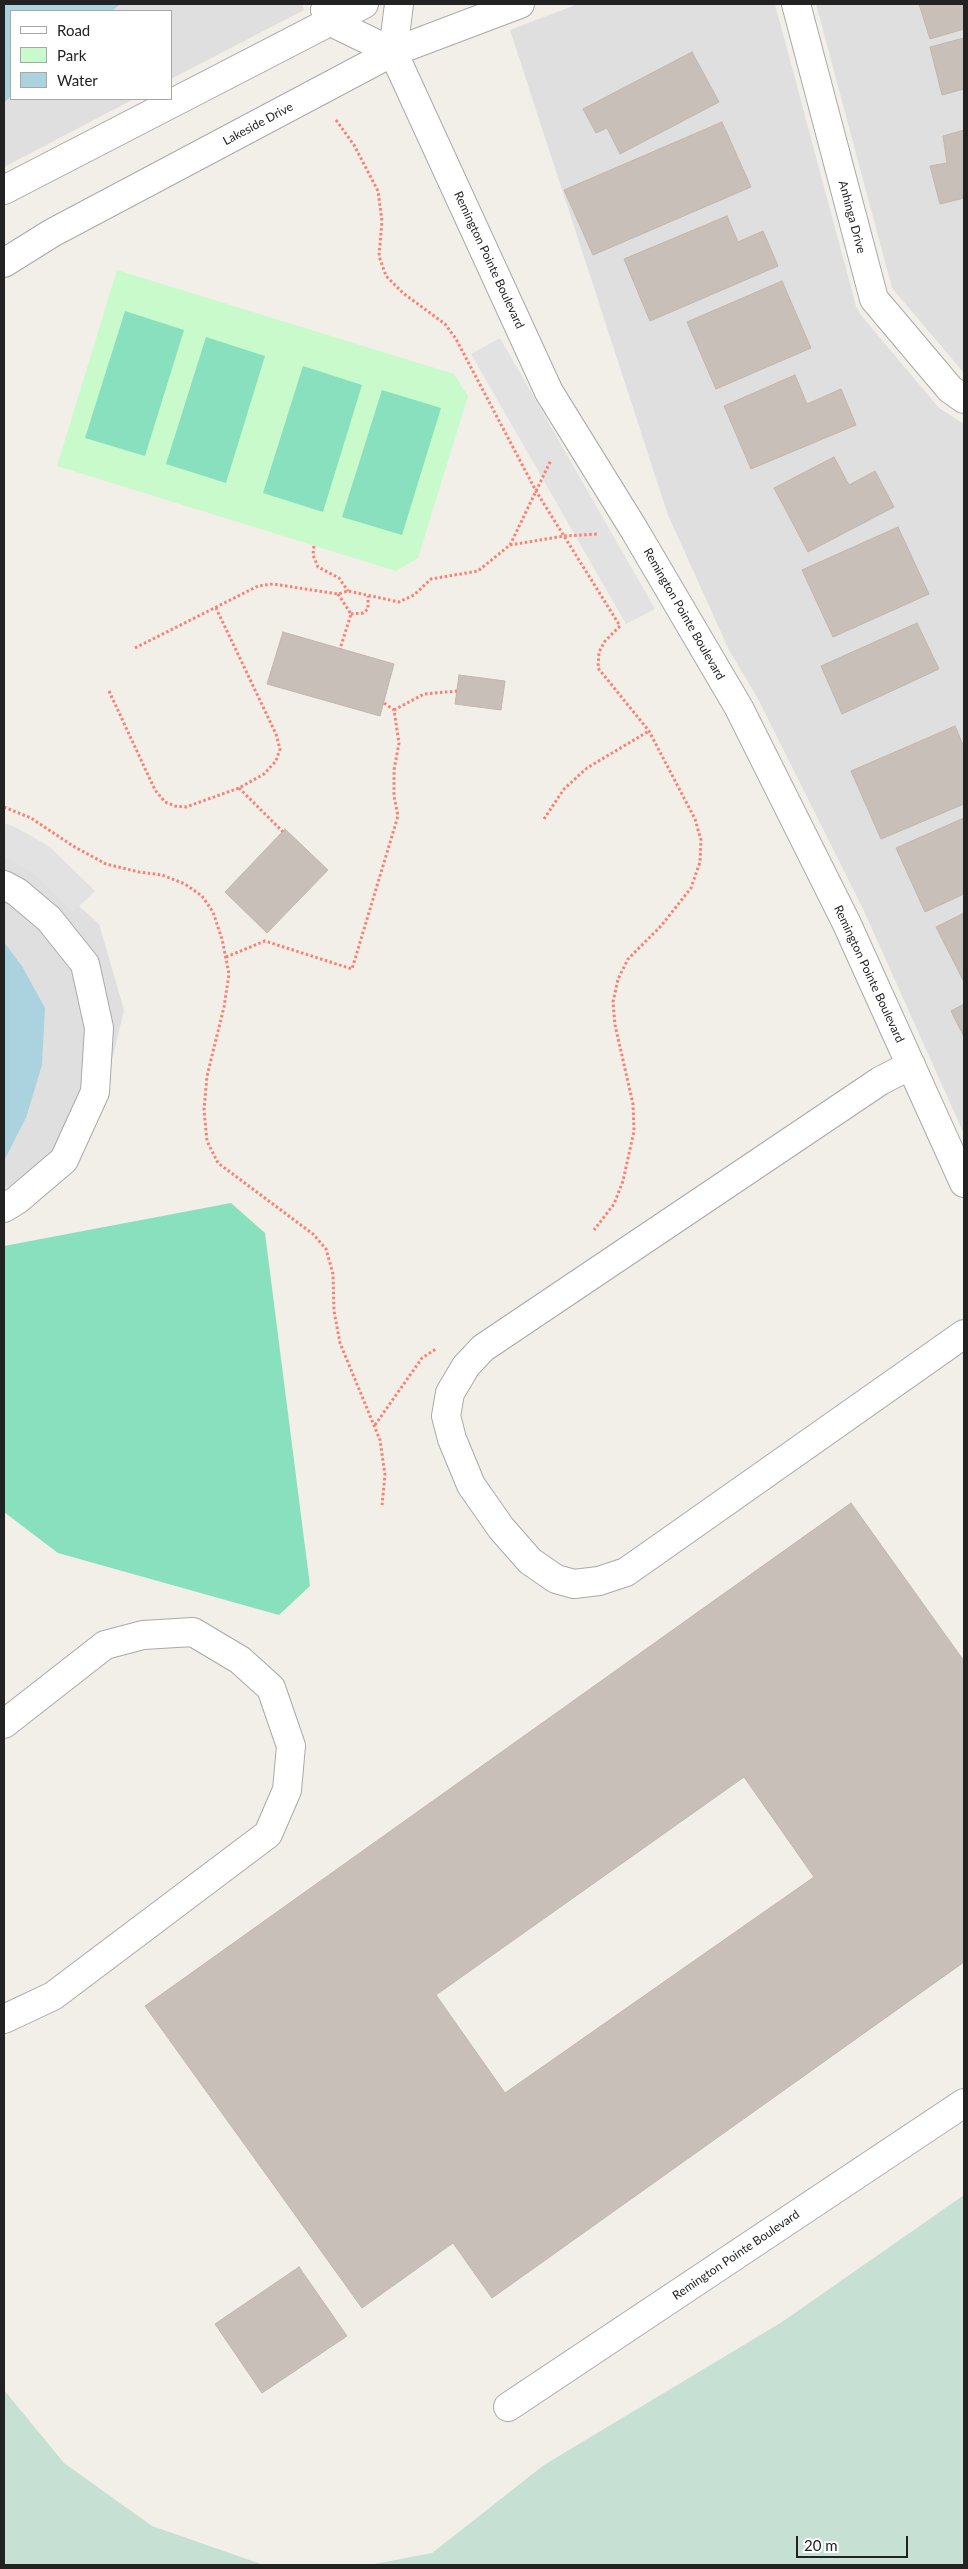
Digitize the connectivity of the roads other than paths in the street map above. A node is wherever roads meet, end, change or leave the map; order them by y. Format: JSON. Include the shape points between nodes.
{"nodes":[{"id":1,"x":364,"y":4,"type":"edge"},
{"id":2,"x":399,"y":4,"type":"edge"},
{"id":3,"x":520,"y":4,"type":"edge"},
{"id":4,"x":796,"y":4,"type":"edge"},
{"id":5,"x":326,"y":12,"type":"edge"},
{"id":6,"x":394,"y":52,"type":"junction"},
{"id":7,"x":172,"y":97,"type":"edge"},
{"id":8,"x":167,"y":100,"type":"edge"},
{"id":9,"x":4,"y":190,"type":"edge"},
{"id":10,"x":4,"y":263,"type":"edge"},
{"id":11,"x":964,"y":398,"type":"edge"},
{"id":12,"x":4,"y":885,"type":"edge"},
{"id":13,"x":911,"y":1065,"type":"junction"},
{"id":14,"x":964,"y":1183,"type":"edge"},
{"id":15,"x":4,"y":1208,"type":"edge"},
{"id":16,"x":964,"y":1334,"type":"edge"},
{"id":17,"x":4,"y":1724,"type":"edge"},
{"id":18,"x":4,"y":2019,"type":"edge"},
{"id":19,"x":964,"y":2103,"type":"edge"},
{"id":20,"x":508,"y":2407,"type":"dead end"}],
"edges":[{"from":1,"to":5,"type":"street"},
{"from":2,"to":6,"type":"street"},
{"from":3,"to":6,"type":"street","name":"Lakeside Drive"},
{"from":4,"to":11,"type":"street","name":"Anhinga Drive","via":[[874,299],[950,389]]},
{"from":5,"to":6,"type":"street"},
{"from":5,"to":7,"type":"street"},
{"from":6,"to":10,"type":"street","name":"Lakeside Drive","via":[[52,234]]},
{"from":6,"to":13,"type":"street","name":"Remington Pointe Boulevard","via":[[549,392],[739,708],[846,922]]},
{"from":8,"to":9,"type":"street"},
{"from":12,"to":15,"type":"street","via":[[49,919],[85,964],[99,1028],[95,1092],[64,1160]]},
{"from":13,"to":14,"type":"street","name":"Remington Pointe Boulevard"},
{"from":13,"to":16,"type":"street","via":[[880,1081],[483,1348],[466,1366],[450,1393],[446,1416],[471,1485],[501,1528],[530,1561],[556,1579],[574,1584],[599,1581],[626,1572]]},
{"from":17,"to":18,"type":"street","via":[[105,1645],[143,1635],[193,1632],[240,1660],[271,1688],[291,1746],[288,1790],[268,1834],[53,1996]]},
{"from":19,"to":20,"type":"street","name":"Remington Pointe Boulevard"}]}
